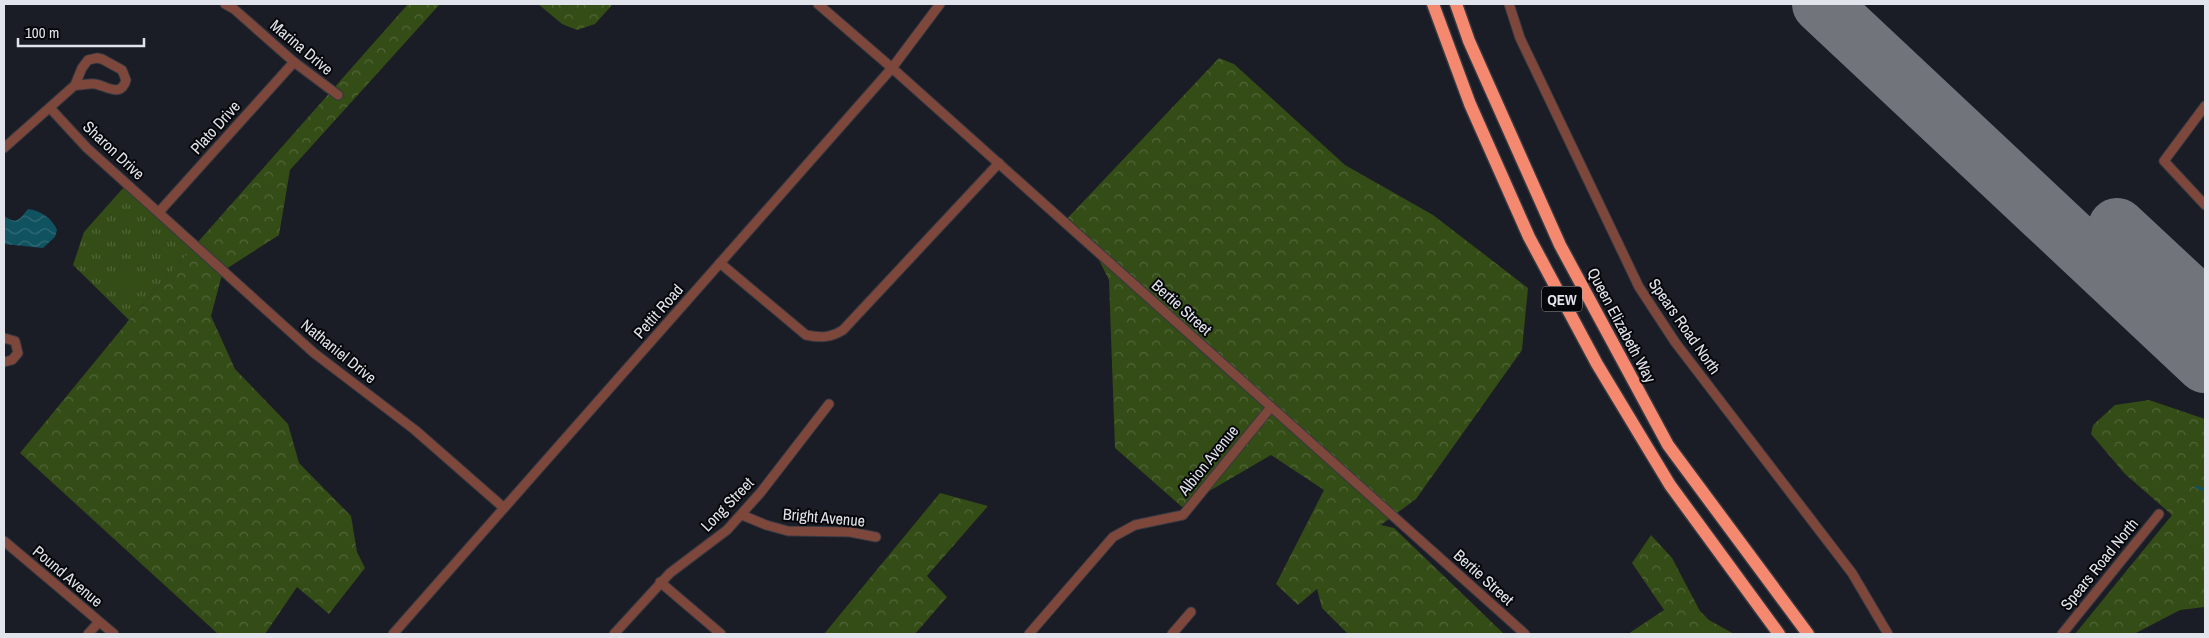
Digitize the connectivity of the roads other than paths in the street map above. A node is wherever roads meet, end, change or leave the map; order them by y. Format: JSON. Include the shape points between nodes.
{"nodes":[{"id":1,"x":225,"y":4,"type":"edge"},
{"id":2,"x":818,"y":4,"type":"edge"},
{"id":3,"x":940,"y":4,"type":"edge"},
{"id":4,"x":1433,"y":4,"type":"edge"},
{"id":5,"x":1456,"y":4,"type":"edge"},
{"id":6,"x":1460,"y":4,"type":"edge"},
{"id":7,"x":1509,"y":4,"type":"edge"},
{"id":8,"x":1469,"y":41,"type":"junction"},
{"id":9,"x":294,"y":62,"type":"junction"},
{"id":10,"x":892,"y":68,"type":"junction"},
{"id":11,"x":75,"y":85,"type":"junction"},
{"id":12,"x":338,"y":95,"type":"dead end"},
{"id":13,"x":2205,"y":106,"type":"edge"},
{"id":14,"x":50,"y":108,"type":"junction"},
{"id":15,"x":4,"y":148,"type":"edge"},
{"id":16,"x":999,"y":163,"type":"junction"},
{"id":17,"x":2205,"y":205,"type":"edge"},
{"id":18,"x":159,"y":212,"type":"junction"},
{"id":19,"x":720,"y":263,"type":"junction"},
{"id":20,"x":4,"y":338,"type":"edge"},
{"id":21,"x":4,"y":362,"type":"edge"},
{"id":22,"x":829,"y":404,"type":"dead end"},
{"id":23,"x":1271,"y":407,"type":"junction"},
{"id":24,"x":504,"y":508,"type":"junction"},
{"id":25,"x":742,"y":514,"type":"junction"},
{"id":26,"x":2159,"y":514,"type":"dead end"},
{"id":27,"x":876,"y":537,"type":"dead end"},
{"id":28,"x":4,"y":541,"type":"edge"},
{"id":29,"x":660,"y":582,"type":"junction"},
{"id":30,"x":1191,"y":612,"type":"dead end"},
{"id":31,"x":99,"y":622,"type":"junction"},
{"id":32,"x":88,"y":634,"type":"edge"},
{"id":33,"x":114,"y":634,"type":"edge"},
{"id":34,"x":393,"y":634,"type":"edge"},
{"id":35,"x":614,"y":634,"type":"edge"},
{"id":36,"x":721,"y":634,"type":"edge"},
{"id":37,"x":1029,"y":634,"type":"edge"},
{"id":38,"x":1172,"y":634,"type":"edge"},
{"id":39,"x":1525,"y":634,"type":"edge"},
{"id":40,"x":1779,"y":634,"type":"edge"},
{"id":41,"x":1808,"y":634,"type":"edge"},
{"id":42,"x":1888,"y":634,"type":"edge"},
{"id":43,"x":2062,"y":634,"type":"edge"}],
"edges":[{"from":1,"to":9,"type":"street","name":"Marina Drive"},
{"from":2,"to":10,"type":"street","name":"Bertie Street"},
{"from":3,"to":10,"type":"street","name":"Pettit Road"},
{"from":4,"to":40,"type":"highway","number":"QEW","via":[[1470,104],[1529,237],[1597,364],[1670,485]]},
{"from":5,"to":8,"type":"highway","name":"Queen Elizabeth Way","number":"QEW"},
{"from":6,"to":8,"type":"highway"},
{"from":7,"to":42,"type":"street","name":"Spears Road North","via":[[1520,38],[1639,287],[1675,342],[1852,573]]},
{"from":8,"to":41,"type":"highway","name":"Queen Elizabeth Way","number":"QEW","via":[[1560,245],[1668,445]]},
{"from":9,"to":12,"type":"street","name":"Marina Drive"},
{"from":9,"to":18,"type":"street","name":"Plato Drive"},
{"from":10,"to":16,"type":"street","name":"Bertie Street"},
{"from":10,"to":19,"type":"street","name":"Pettit Road"},
{"from":11,"to":11,"type":"street","via":[[85,63],[98,58],[122,70],[126,80],[118,90],[94,84]]},
{"from":11,"to":14,"type":"street"},
{"from":13,"to":17,"type":"street","via":[[2164,161]]},
{"from":14,"to":15,"type":"street"},
{"from":14,"to":18,"type":"street","name":"Sharon Drive","via":[[87,148]]},
{"from":16,"to":19,"type":"street","via":[[834,336],[806,335]]},
{"from":16,"to":23,"type":"street","name":"Bertie Street"},
{"from":18,"to":24,"type":"street","name":"Nathaniel Drive","via":[[314,353],[415,430]]},
{"from":19,"to":24,"type":"street","name":"Pettit Road"},
{"from":20,"to":21,"type":"street","via":[[15,341],[18,353],[12,360]]},
{"from":22,"to":25,"type":"street","name":"Long Street"},
{"from":23,"to":37,"type":"street","name":"Albion Avenue","via":[[1183,515],[1135,525],[1113,538]]},
{"from":23,"to":39,"type":"street","name":"Bertie Street"},
{"from":24,"to":34,"type":"street","name":"Pettit Road"},
{"from":25,"to":27,"type":"street","name":"Bright Avenue","via":[[788,531],[850,532]]},
{"from":25,"to":29,"type":"street","name":"Long Street","via":[[728,530]]},
{"from":26,"to":43,"type":"street","name":"Spears Road North"},
{"from":28,"to":31,"type":"street","name":"Pound Avenue"},
{"from":29,"to":35,"type":"street","name":"Long Street"},
{"from":29,"to":36,"type":"street"},
{"from":30,"to":38,"type":"street"},
{"from":31,"to":32,"type":"street"},
{"from":31,"to":33,"type":"street","name":"Pound Avenue"}]}
